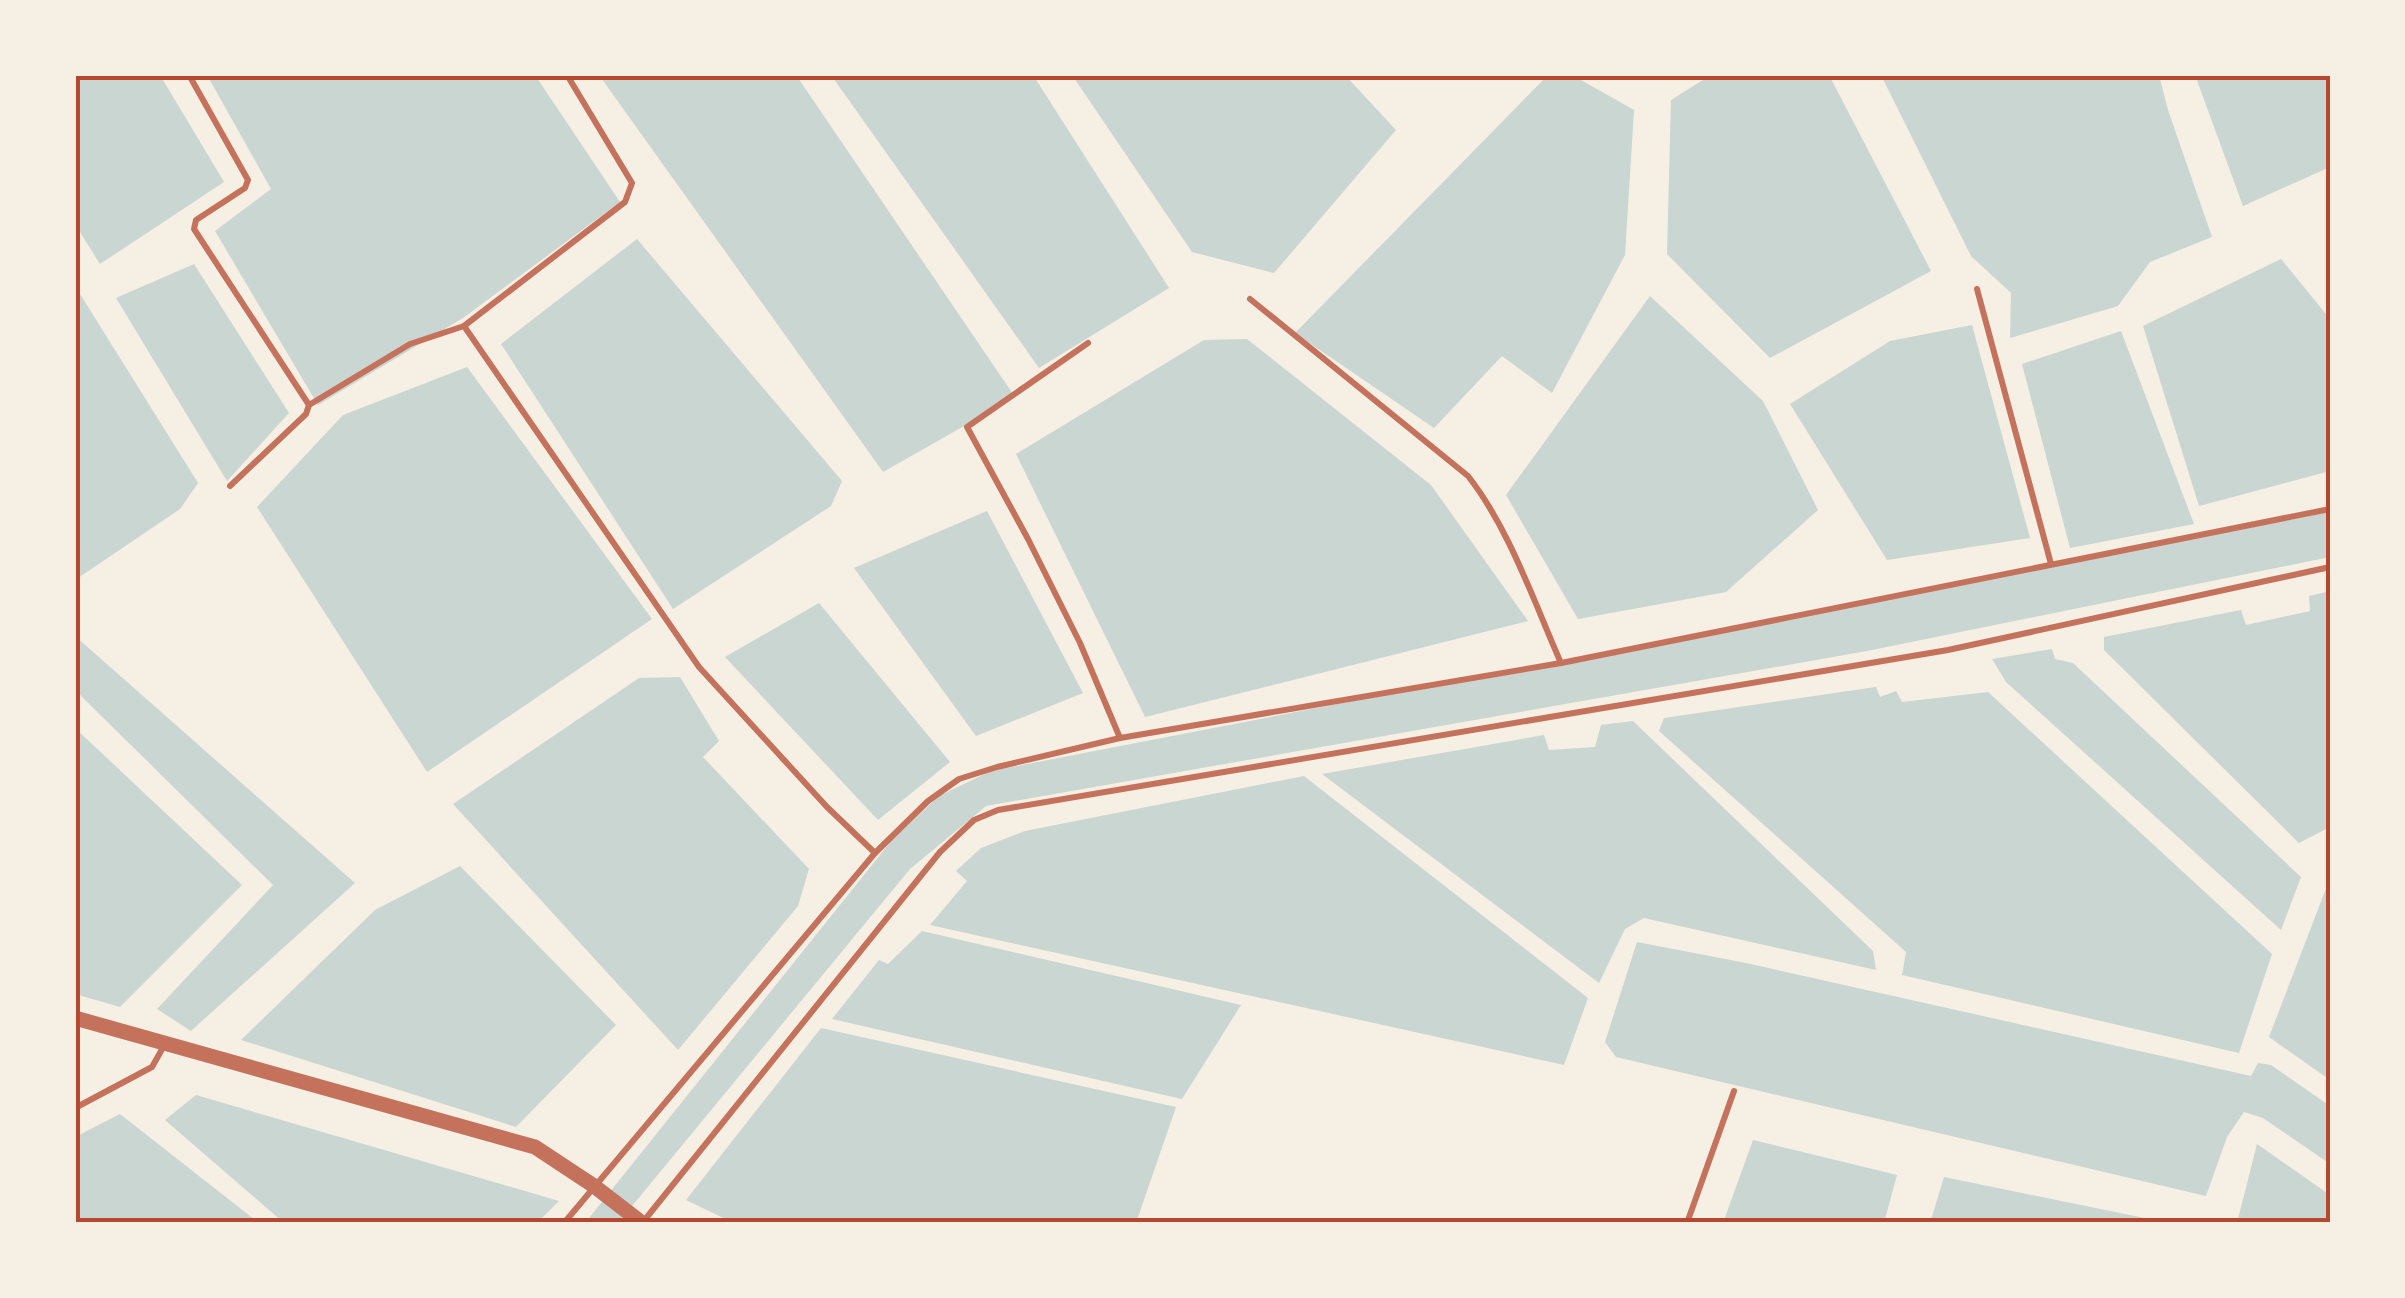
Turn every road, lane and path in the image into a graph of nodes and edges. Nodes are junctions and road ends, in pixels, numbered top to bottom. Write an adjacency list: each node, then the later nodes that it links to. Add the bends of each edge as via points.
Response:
1 (190, 75): 7 (lane, via 248,180 246,188 196,220 194,229)
2 (567, 75): 5 (lane, via 632,183 625,202)
3 (1976, 289): 10 (lane)
4 (1250, 299): 12 (lane, via 1468,476 1498,524)
5 (464, 326): 7 (lane, via 410,344); 14 (lane, via 699,667)
6 (1088, 344): 13 (lane, via 966,427 1046,574)
7 (309, 406): 8 (lane)
8 (230, 486)
9 (2330, 509): 10 (lane)
10 (2051, 564): 12 (lane)
11 (2330, 567): 21 (lane, via 1948,650 998,810 974,820 940,852)
12 (1561, 663): 13 (lane)
13 (1120, 738): 14 (lane, via 960,779)
14 (875, 853): 19 (lane)
15 (75, 1018): 16 (street)
16 (166, 1043): 18 (lane, via 152,1067); 19 (street, via 535,1147)
17 (1734, 1092): 22 (lane)
18 (75, 1108)
19 (594, 1186): 20 (lane); 21 (street)
20 (564, 1223)
21 (642, 1223)
22 (1687, 1223)

